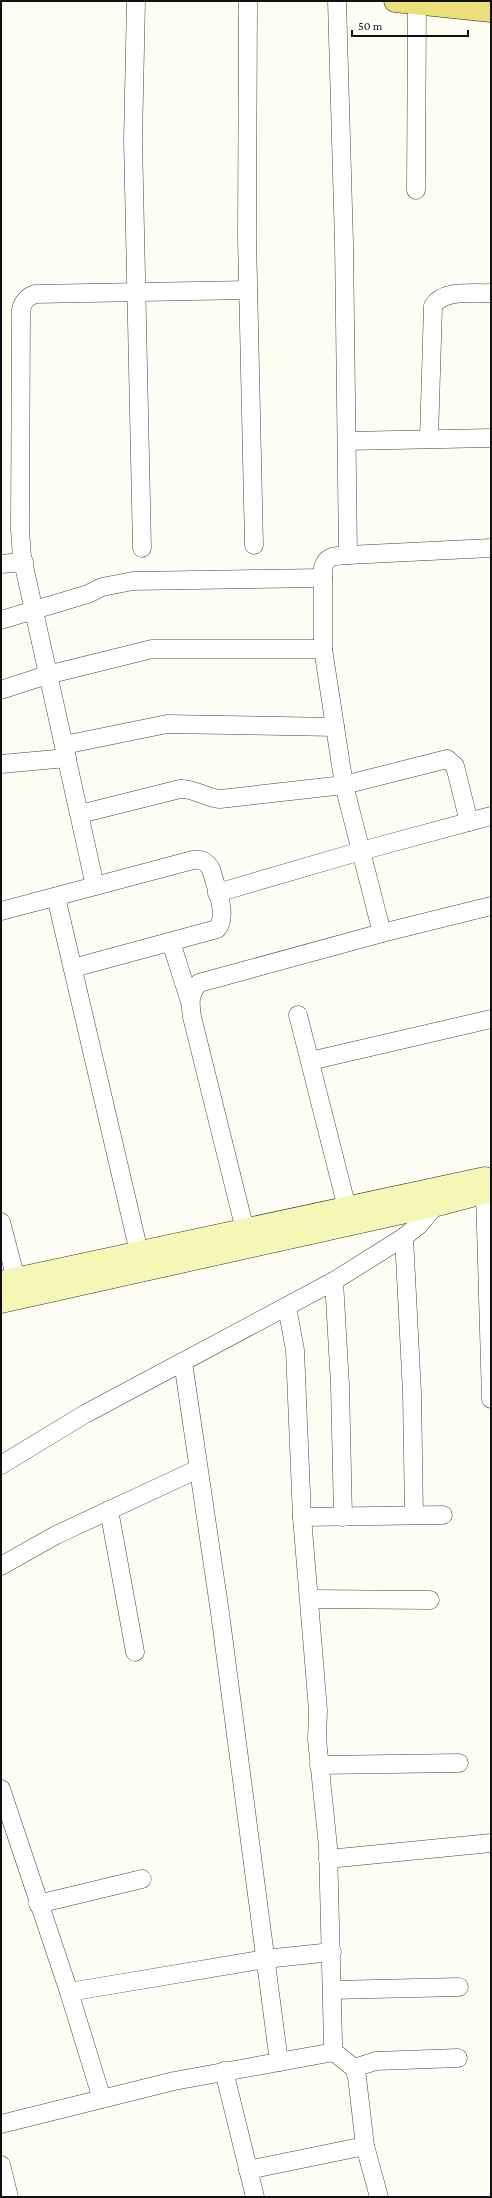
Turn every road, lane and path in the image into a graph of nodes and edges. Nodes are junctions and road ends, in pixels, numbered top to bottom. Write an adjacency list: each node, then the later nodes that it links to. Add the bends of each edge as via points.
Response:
1 (136, 1): 9 (street, via 133,140)
2 (248, 1): 8 (street)
3 (337, 1): 13 (street)
4 (395, 1): 5 (main road)
5 (416, 3): 6 (main road); 7 (street)
6 (491, 11)
7 (416, 190)
8 (248, 290): 9 (street); 14 (street)
9 (137, 291): 15 (street); 18 (street, via 35,294 22,303 20,530)
10 (491, 293): 12 (street, via 445,295 437,299 433,306)
11 (491, 438): 12 (street)
12 (429, 439): 13 (street)
13 (347, 441): 17 (street)
14 (254, 545)
15 (142, 548)
16 (491, 548): 17 (street)
17 (348, 555): 20 (street, via 331,557 325,562)
18 (24, 562): 19 (street); 21 (street)
19 (1, 564)
20 (323, 578): 21 (street, via 133,581 102,587); 23 (street)
21 (34, 611): 22 (street); 24 (street)
22 (1, 620)
23 (323, 650): 24 (street, via 152,649); 26 (street)
24 (47, 675): 25 (street); 27 (street)
25 (1, 690)
26 (335, 727): 27 (street, via 167,724); 29 (street)
27 (66, 752): 28 (street); 30 (street)
28 (1, 764)
29 (344, 785): 30 (street, via 220,799 207,797 187,788); 32 (street, via 447,759 456,766); 33 (street)
30 (80, 814): 34 (street)
31 (491, 816): 32 (street)
32 (468, 822): 33 (street)
33 (361, 851): 35 (street); 39 (street)
34 (95, 886): 35 (street, via 200,860 207,863 211,869); 36 (street)
35 (217, 893): 40 (street, via 222,916 217,929)
36 (56, 897): 38 (street); 41 (street)
37 (491, 906): 39 (street)
38 (1, 911)
39 (382, 933): 42 (street, via 199,983 192,991)
40 (171, 942): 41 (street); 42 (street)
41 (73, 968): 53 (street)
42 (190, 1002): 52 (street)
43 (298, 1015): 45 (street)
44 (491, 1019): 45 (street)
45 (310, 1061): 49 (street)
46 (448, 1186): 47 (main road); 48 (street); 49 (main road)
47 (489, 1187): 48 (main road); 57 (street)
48 (438, 1205): 51 (street); 52 (main road)
49 (347, 1208): 52 (main road)
50 (1, 1222): 54 (street)
51 (404, 1237): 55 (street); 64 (street, via 412,1393)
52 (247, 1238): 53 (main road)
53 (140, 1261): 54 (main road); 56 (main road)
54 (8, 1280)
55 (334, 1281): 58 (street); 66 (street, via 340,1384)
56 (1, 1302)
57 (490, 1304): 60 (street)
58 (287, 1307): 59 (street); 67 (street, via 295,1350)
59 (184, 1362): 61 (street, via 85,1414); 62 (street)
60 (491, 1399)
61 (1, 1466)
62 (198, 1469): 63 (street); 80 (street, via 220,1613)
63 (109, 1510): 68 (street, via 56,1535); 71 (street)
64 (414, 1515): 65 (street); 66 (street)
65 (443, 1515)
66 (343, 1516): 67 (street)
67 (302, 1517): 69 (street)
68 (1, 1566)
69 (310, 1599): 70 (street); 73 (street)
70 (430, 1600)
71 (135, 1652)
72 (459, 1763): 73 (street)
73 (320, 1765): 76 (street)
74 (1, 1789): 78 (street)
75 (491, 1843): 76 (street)
76 (328, 1859): 79 (street)
77 (142, 1879): 78 (street)
78 (38, 1904): 83 (street)
79 (332, 1952): 80 (street); 82 (street)
80 (264, 1959): 83 (street); 86 (street)
81 (459, 1987): 82 (street)
82 (332, 1990): 84 (street)
83 (69, 1992): 89 (street)
84 (334, 2052): 86 (street); 87 (street)
85 (458, 2058): 87 (street, via 376,2061)
86 (279, 2062): 88 (street)
87 (354, 2068): 91 (street)
88 (224, 2071): 89 (street); 93 (street)
89 (102, 2099): 90 (street)
90 (1, 2124)
91 (365, 2146): 93 (street); 96 (street)
92 (1, 2165): 94 (street)
93 (248, 2170): 95 (street)
94 (9, 2197)
95 (255, 2197)
96 (379, 2197)

